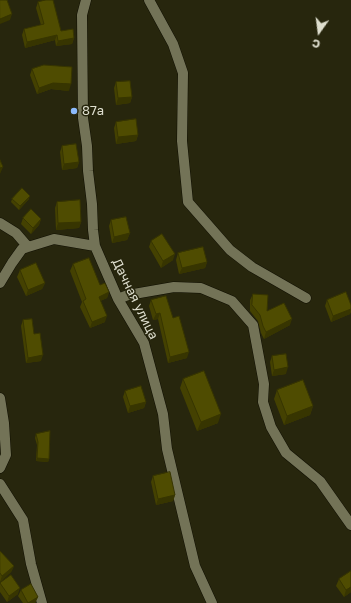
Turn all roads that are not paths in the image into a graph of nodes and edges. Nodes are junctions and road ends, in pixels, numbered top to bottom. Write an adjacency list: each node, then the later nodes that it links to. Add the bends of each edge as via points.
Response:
1 (86, 0): 5 (street, Дачная улица, via 82,15 83,118)
2 (149, 0): 7 (street, via 173,44 183,73 182,141 188,202 230,250 252,267)
3 (0, 223): 4 (street, via 16,233)
4 (28, 246): 5 (street, via 54,239); 6 (street, via 15,259)
5 (95, 246): 8 (street, Дачная улица)
6 (0, 283)
7 (306, 298)
8 (118, 299): 12 (street, via 174,287 201,288 232,301 252,325 264,384 263,402 271,427 286,453 320,481); 14 (street, Дачная улица, via 144,343 163,414 167,449 195,566)
9 (0, 398): 10 (street, via 6,455)
10 (0, 468)
11 (0, 484): 13 (street, via 23,520 31,564)
12 (351, 525)
13 (42, 603)
14 (212, 603)

